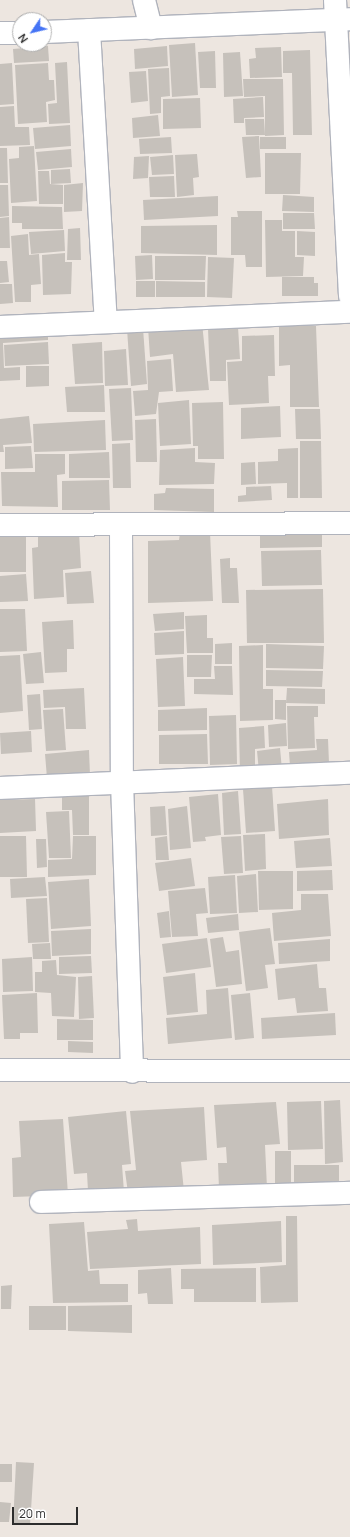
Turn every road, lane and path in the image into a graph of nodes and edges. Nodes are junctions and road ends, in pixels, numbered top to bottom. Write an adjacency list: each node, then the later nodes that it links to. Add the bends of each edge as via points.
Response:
1 (144, 0): 3 (street)
2 (340, 13): 3 (street); 8 (street)
3 (151, 28): 4 (street)
4 (89, 30): 6 (street); 11 (street)
5 (12, 32): 7 (street)
6 (52, 32)
7 (0, 33)
8 (348, 250): 9 (street)
9 (350, 296)
10 (350, 312): 11 (street)
11 (106, 322): 12 (street)
12 (0, 327)
13 (350, 523): 15 (street)
14 (0, 525): 15 (street)
15 (121, 526): 17 (street)
16 (350, 773): 17 (street)
17 (122, 782): 18 (street); 21 (street)
18 (0, 788)
19 (0, 1070): 21 (street)
20 (350, 1071): 21 (street)
21 (132, 1072)
22 (350, 1193): 23 (street)
23 (41, 1202)

